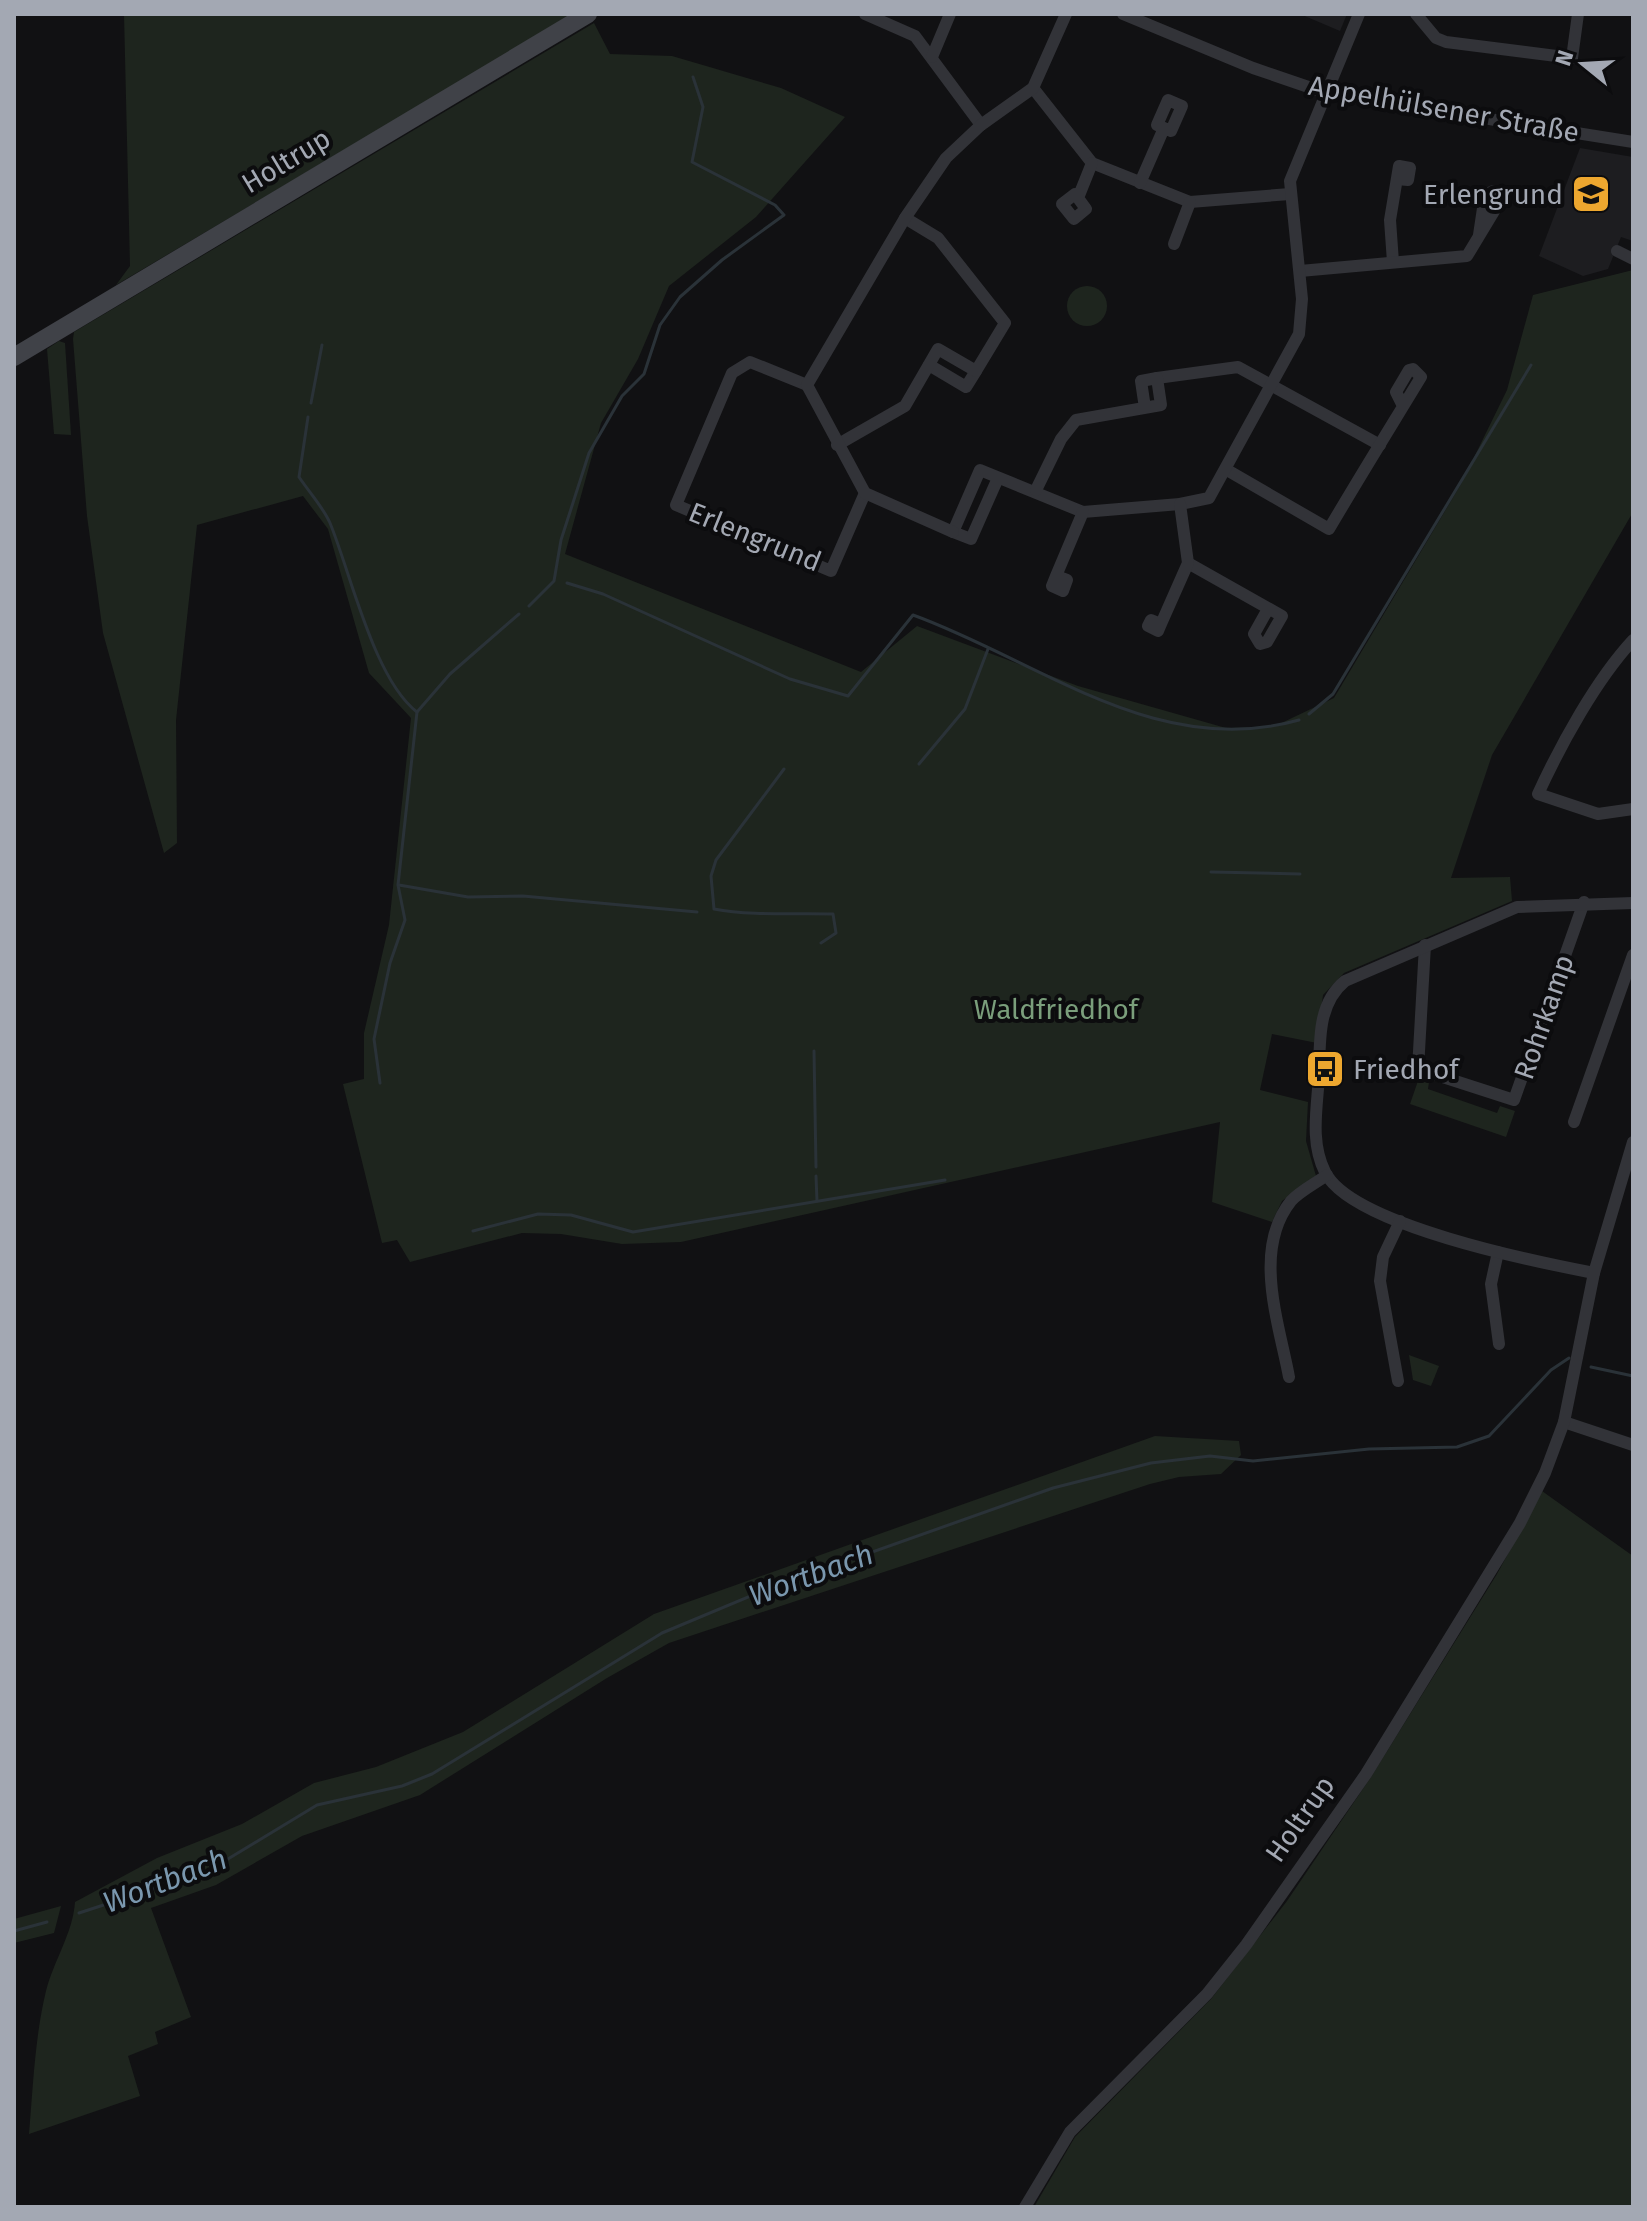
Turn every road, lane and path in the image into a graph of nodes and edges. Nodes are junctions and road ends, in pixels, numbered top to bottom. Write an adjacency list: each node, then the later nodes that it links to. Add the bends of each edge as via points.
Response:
1 (588, 14): 28 (main road, Holtrup)
2 (865, 14): 9 (street, via 915,36)
3 (950, 14): 9 (street)
4 (1066, 14): 10 (street)
5 (1123, 14): 11 (street, Appelhülsener Straße)
6 (1359, 14): 11 (street)
7 (1416, 14): 8 (street, via 1446,42 1572,58)
8 (1578, 14)
9 (932, 57): 12 (street)
10 (1033, 88): 12 (street); 15 (street)
11 (1326, 93): 14 (street, Appelhülsener Straße); 18 (street, via 1295,165)
12 (981, 125): 21 (street, via 946,158)
13 (1164, 128): 17 (street)
14 (1633, 142)
15 (1092, 163): 17 (street); 19 (street)
16 (1397, 179): 26 (street, via 1390,220)
17 (1140, 183): 20 (street)
18 (1290, 194): 20 (street); 27 (street)
19 (1078, 198)
20 (1190, 202): 23 (street)
21 (905, 218): 30 (street, via 938,238 1005,323); 31 (street)
22 (1479, 235): 26 (street, via 1467,256)
23 (1174, 244)
24 (1617, 251): 25 (street)
25 (1633, 259)
26 (1393, 262): 27 (street)
27 (1300, 271): 32 (street, via 1301,328)
28 (14, 357)
29 (929, 365): 30 (street, via 966,387); 30 (street, via 938,349); 34 (street, via 905,406)
30 (976, 371)
31 (807, 385): 34 (street); 39 (street, Erlengrund, via 750,362 732,373 676,505 831,571)
32 (1273, 387): 35 (street); 36 (street); 38 (street, via 1238,367 1157,378 1161,405 1076,420)
33 (1403, 406): 35 (street)
34 (837, 445): 39 (street)
35 (1380, 445): 36 (street, via 1329,529)
36 (1227, 470): 40 (street, via 1209,498)
37 (998, 478): 38 (street); 42 (street, via 971,539); 42 (street, via 980,470)
38 (1036, 490): 41 (street)
39 (865, 493): 42 (street)
40 (1180, 504): 41 (street); 43 (street)
41 (1083, 512): 44 (street)
42 (953, 532)
43 (1188, 563): 45 (street); 46 (street)
44 (1056, 576)
45 (1268, 609)
46 (1161, 624)
47 (1633, 640): 48 (street, via 1618,656 1538,794 1598,814)
48 (1633, 809)
49 (1584, 902): 50 (street); 51 (street, via 1517,907); 51 (street, Rohrkamp, via 1514,1100 1418,1069)
50 (1633, 903)
51 (1425, 945): 55 (street, via 1345,981 1329,998 1315,1148)
52 (1633, 955): 53 (street)
53 (1574, 1122)
54 (1633, 1142): 58 (street, Holtrup)
55 (1327, 1175): 56 (street, via 1345,1194); 60 (street, via 1292,1200 1277,1227 1269,1265)
56 (1400, 1221): 57 (street); 61 (street, via 1383,1257 1380,1281)
57 (1498, 1252): 58 (street); 59 (street, via 1491,1284)
58 (1594, 1273): 62 (street, Holtrup)
59 (1499, 1344)
60 (1289, 1377)
61 (1398, 1381)
62 (1564, 1422): 63 (street); 64 (street, Holtrup, via 1520,1523 1366,1774 1207,1994 1070,2132)
63 (1633, 1445)
64 (1025, 2207)

